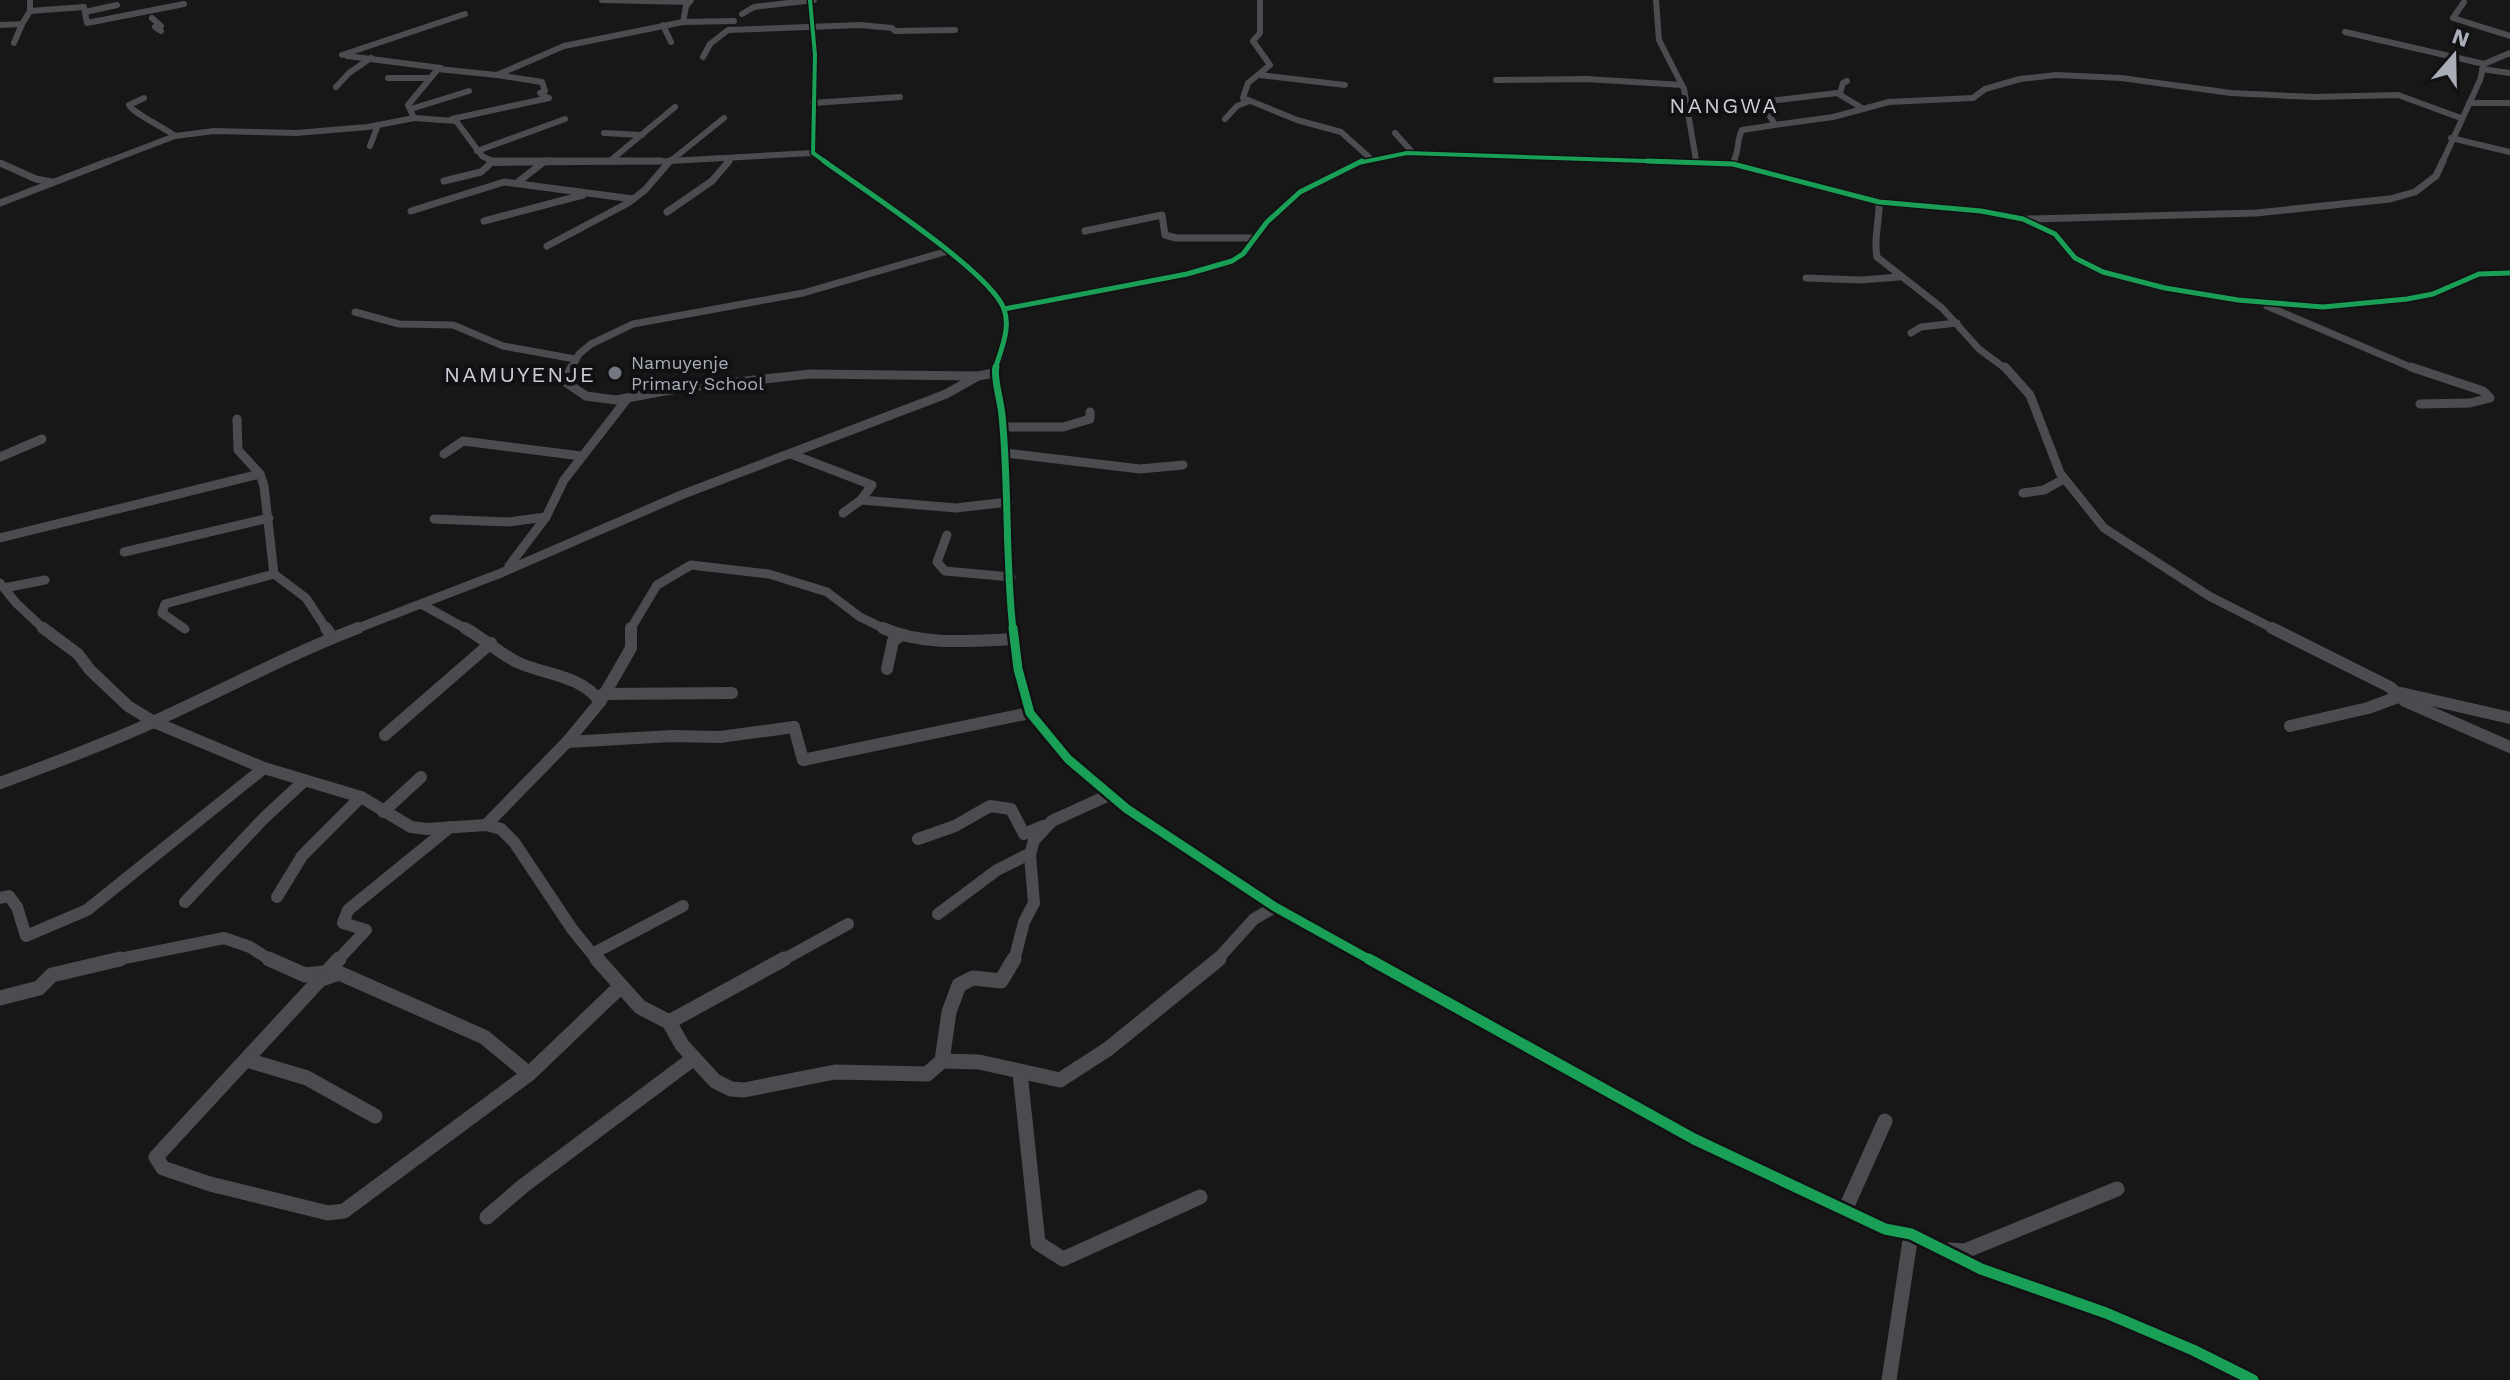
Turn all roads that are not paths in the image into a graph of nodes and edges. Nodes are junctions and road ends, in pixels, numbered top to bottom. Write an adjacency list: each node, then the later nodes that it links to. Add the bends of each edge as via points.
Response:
1 (30, 0): 10 (street)
2 (602, 0): 6 (street)
3 (812, 0): 15 (street, via 754,7); 20 (street)
4 (1260, 0): 35 (street, via 1260,33 1253,41 1270,65)
5 (1656, 0): 41 (street, via 1659,40)
6 (690, 1): 16 (street)
7 (2464, 2): 25 (street, via 2453,18)
8 (184, 4): 13 (street)
9 (117, 5): 11 (street)
10 (30, 11): 11 (street, via 83,7); 17 (street)
11 (85, 12): 14 (street, via 86,23)
12 (465, 14): 30 (street, via 340,54)
13 (151, 15): 14 (street); 14 (street); 23 (street)
14 (138, 18)
15 (734, 21): 16 (street); 21 (street)
16 (683, 22): 19 (street)
17 (22, 24): 18 (street); 27 (street)
18 (0, 25)
19 (663, 25): 26 (street); 34 (street, via 564,46)
20 (812, 26): 21 (street); 22 (street); 48 (street)
21 (728, 30): 29 (street)
22 (955, 30)
23 (161, 31)
24 (2345, 32): 31 (street)
25 (2510, 36)
26 (671, 42)
27 (14, 43)
28 (2510, 53): 31 (street)
29 (703, 57)
30 (371, 58): 32 (street); 42 (street)
31 (2483, 66): 33 (street); 49 (street)
32 (441, 68): 34 (street); 37 (street)
33 (2510, 73)
34 (497, 75): 57 (street, via 542,82 545,91 540,93 549,98)
35 (1259, 75): 40 (street); 47 (street, via 1247,84)
36 (388, 78): 37 (street)
37 (429, 78): 53 (street, via 408,105)
38 (1496, 80): 41 (street)
39 (1847, 81): 44 (street)
40 (1345, 85)
41 (1682, 85): 75 (street)
42 (336, 87)
43 (469, 91): 53 (street)
44 (1840, 93): 52 (street); 61 (street, via 1762,102)
45 (900, 97): 48 (street)
46 (144, 98): 65 (street, via 129,105 133,112)
47 (1247, 102): 59 (street); 73 (street, via 1341,132)
48 (813, 103): 70 (street)
49 (2469, 103): 50 (street); 56 (street)
50 (2510, 103)
51 (675, 107): 64 (street)
52 (1862, 108): 56 (street, via 1973,98 2020,79 2064,75 2231,93 2398,95); 61 (street)
53 (411, 109): 54 (street)
54 (414, 118): 57 (street); 60 (street)
55 (724, 118): 77 (street)
56 (2461, 118): 66 (street)
57 (452, 119): 68 (street)
58 (565, 119): 68 (street)
59 (1225, 119)
60 (378, 125): 65 (street); 67 (street)
61 (1775, 125): 80 (street, via 1742,130)
62 (604, 133): 64 (street)
63 (1395, 133): 71 (street)
64 (643, 135): 74 (street)
65 (175, 136): 83 (street)
66 (2451, 138): 69 (street); 90 (street, via 2432,182 2399,197 2256,213)
67 (370, 146)
68 (477, 151): 79 (street)
69 (2510, 152)
70 (813, 153): 72 (street); 95 (street)
71 (1413, 153): 73 (street); 75 (street)
72 (730, 158): 77 (street); 89 (street, via 706,184)
73 (1370, 158): 93 (street, via 1294,196)
74 (611, 160): 76 (street); 77 (street)
75 (1696, 160): 80 (street)
76 (545, 161): 79 (street); 82 (street)
77 (670, 161): 85 (street)
78 (0, 163): 83 (street)
79 (491, 163): 81 (street, via 481,172)
80 (1733, 164): 86 (street)
81 (444, 181)
82 (518, 182): 84 (street); 88 (street)
83 (53, 183): 87 (street)
84 (587, 192): 85 (street); 91 (street)
85 (633, 199): 94 (street)
86 (1879, 202): 90 (street); 97 (street, via 1875,252)
87 (0, 203)
88 (411, 211)
89 (667, 212)
90 (2023, 219): 99 (street, via 2055,234 2075,258 2103,272)
91 (484, 221)
92 (1085, 231): 93 (street, via 1162,215 1165,235 1176,238)
93 (1254, 238): 101 (street, via 1240,257 1221,265)
94 (547, 246)
95 (948, 251): 101 (street, via 982,277); 106 (street, via 803,293 633,324 591,344)
96 (2510, 273): 100 (street, via 2479,274 2407,299 2323,307)
97 (1899, 277): 98 (street); 104 (street)
98 (1806, 278)
99 (2257, 302): 100 (street); 103 (street)
100 (2277, 304): 103 (street)
101 (1004, 309): 107 (street, via 1006,335)
102 (355, 312): 106 (street, via 399,324 453,325 503,346)
103 (2287, 315): 110 (street, via 2490,398)
104 (1957, 323): 105 (street); 122 (street, via 2035,401)
105 (1911, 333)
106 (575, 359): 109 (street, via 564,381 576,391 594,398)
107 (994, 373): 108 (street); 113 (street)
108 (978, 376): 109 (street, via 810,374); 117 (street, via 946,394)
109 (627, 399): 118 (street)
110 (2420, 404)
111 (1090, 412): 113 (street, via 1090,419 1075,425)
112 (237, 419): 121 (street, via 238,450)
113 (1004, 427): 115 (street)
114 (42, 439): 119 (street)
115 (1006, 453): 120 (street, via 1140,469); 125 (street)
116 (444, 454): 118 (street, via 463,441)
117 (791, 454): 124 (street, via 872,485); 133 (street)
118 (581, 456): 127 (street)
119 (0, 457)
120 (1183, 465)
121 (260, 474): 128 (street); 131 (street)
122 (2064, 479): 123 (street); 146 (street, via 2119,541 2209,596)
123 (2023, 493)
124 (861, 500): 125 (street, via 974,508); 126 (street)
125 (1008, 502): 135 (street)
126 (843, 513)
127 (546, 517): 129 (street, via 508,522); 133 (street)
128 (269, 518): 132 (street); 134 (street)
129 (434, 519)
130 (947, 535): 135 (street, via 937,562 945,571)
131 (0, 538)
132 (124, 552)
133 (501, 573): 138 (street)
134 (274, 574): 139 (street, via 165,604 162,613); 141 (street, via 306,598)
135 (1011, 577): 142 (street)
136 (45, 580): 137 (street)
137 (2, 586): 150 (street, via 128,706)
138 (423, 605): 141 (street); 143 (street)
139 (185, 629)
140 (900, 636): 142 (street); 144 (street, via 893,641); 147 (street, via 860,617 827,592 769,574 691,565 657,585 634,619 631,648)
141 (332, 637): 150 (street)
142 (1015, 639): 148 (street)
143 (491, 643): 147 (street, via 517,662 552,672); 152 (street)
144 (887, 669)
145 (732, 693): 147 (street)
146 (2397, 694): 149 (street); 151 (street, via 2368,708); 154 (street)
147 (601, 698): 153 (street)
148 (1030, 713): 153 (street, via 803,760 794,727 720,737); 159 (street, via 1068,759)
149 (2510, 718)
150 (154, 722): 155 (street); 158 (street)
151 (2290, 726)
152 (385, 735)
153 (567, 742): 162 (street)
154 (2510, 747)
155 (264, 768): 157 (street); 168 (street, via 87,910 26,936 17,907 9,896)
156 (421, 777): 161 (street)
157 (303, 782): 160 (street); 169 (street)
158 (0, 783)
159 (1109, 795): 163 (street); 171 (street)
160 (361, 797): 161 (street); 167 (street, via 302,856)
161 (383, 812): 164 (street, via 411,827)
162 (486, 825): 164 (street); 174 (street, via 501,829 514,842)
163 (1044, 826): 165 (street, via 1024,834 1011,809 990,806); 166 (street)
164 (450, 827): 175 (street, via 348,910 343,923 366,930)
165 (918, 839)
166 (1029, 854): 172 (street, via 997,870); 181 (street, via 1034,903 1026,913 1014,963 1001,981 973,978 959,985 946,1021)
167 (277, 897)
168 (0, 898)
169 (185, 902)
170 (683, 906): 174 (street)
171 (1275, 907): 182 (street, via 1254,919 1222,956 1162,1007 1068,1077 1050,1080); 188 (street, via 1694,1139)
172 (938, 914)
173 (848, 924): 178 (street)
174 (594, 953): 176 (street)
175 (323, 976): 177 (street, via 284,968 224,938 89,965 52,975 39,988); 180 (street); 183 (street, via 339,973 484,1037)
176 (620, 987): 178 (street, via 640,1007); 183 (street)
177 (0, 998)
178 (669, 1022): 179 (street)
179 (694, 1058): 181 (street, via 715,1081 744,1090 835,1072 927,1074); 189 (street)
180 (247, 1060): 183 (street, via 156,1157 163,1168 210,1184 328,1213 344,1211); 184 (street, via 307,1078)
181 (942, 1061): 182 (street, via 979,1062)
182 (1020, 1073): 187 (street, via 1038,1243 1063,1259)
183 (529, 1074)
184 (375, 1116)
185 (1885, 1121): 188 (street)
186 (2117, 1189): 191 (street, via 1965,1251)
187 (1200, 1197)
188 (1845, 1210): 190 (street, via 1885,1229)
189 (487, 1217)
190 (1911, 1234): 191 (street); 192 (street)
191 (1944, 1250): 193 (street, via 1981,1269 2120,1319)
192 (1889, 1380)
193 (2253, 1380)

